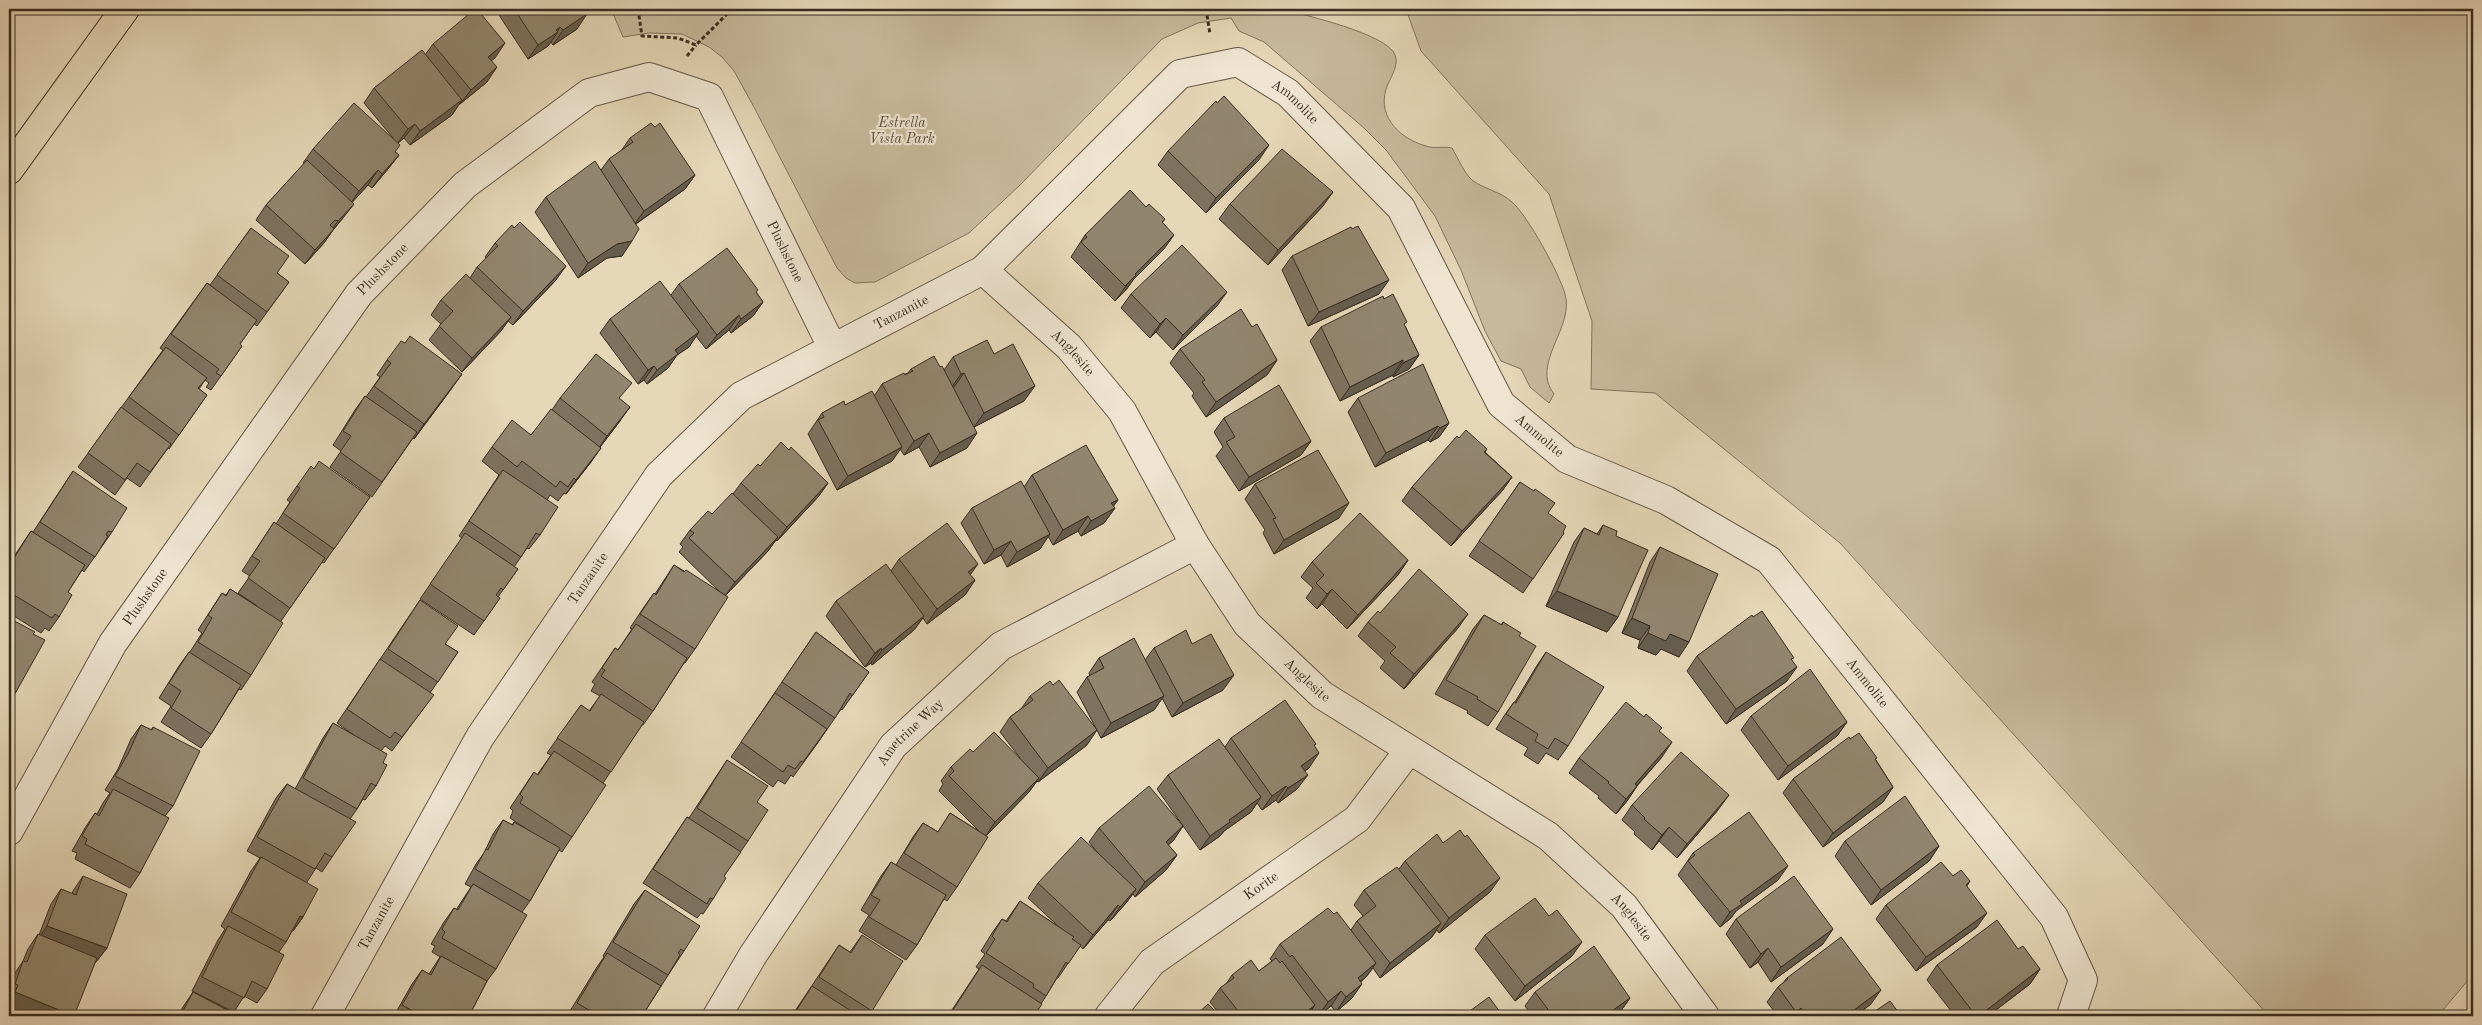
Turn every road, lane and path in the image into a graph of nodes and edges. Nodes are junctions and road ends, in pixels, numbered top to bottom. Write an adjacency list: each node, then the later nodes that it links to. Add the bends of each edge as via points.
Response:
1 (125, 9): 4 (highway)
2 (638, 9): 3 (path, via 642,36 678,38 696,45)
3 (732, 9)
4 (9, 170)
5 (983, 270): 6 (street, Tanzanite); 7 (street, Anglesite, via 1069,348 1122,411); 14 (street, Ammolite, via 1180,74 1238,62 1288,93 1401,208 1501,404 1567,459 1666,500 1769,560 2054,917 2084,980)
6 (832, 347): 9 (street, Plushstone, via 709,96 649,77 589,93 465,185 359,294 113,643); 11 (street, Tanzanite, via 741,396 660,475 480,737)
7 (1195, 544): 8 (street, Anglesite, via 1247,624 1322,695); 12 (street, Ametrine Way, via 1001,646 893,746 753,955)
8 (1409, 750): 10 (street, Anglesite, via 1548,836 1624,906); 13 (street, Korite, via 1357,819 1152,962)
9 (9, 831)
10 (1703, 1015)
11 (324, 1016)
12 (717, 1016)
13 (1109, 1016)
14 (2071, 1016)

